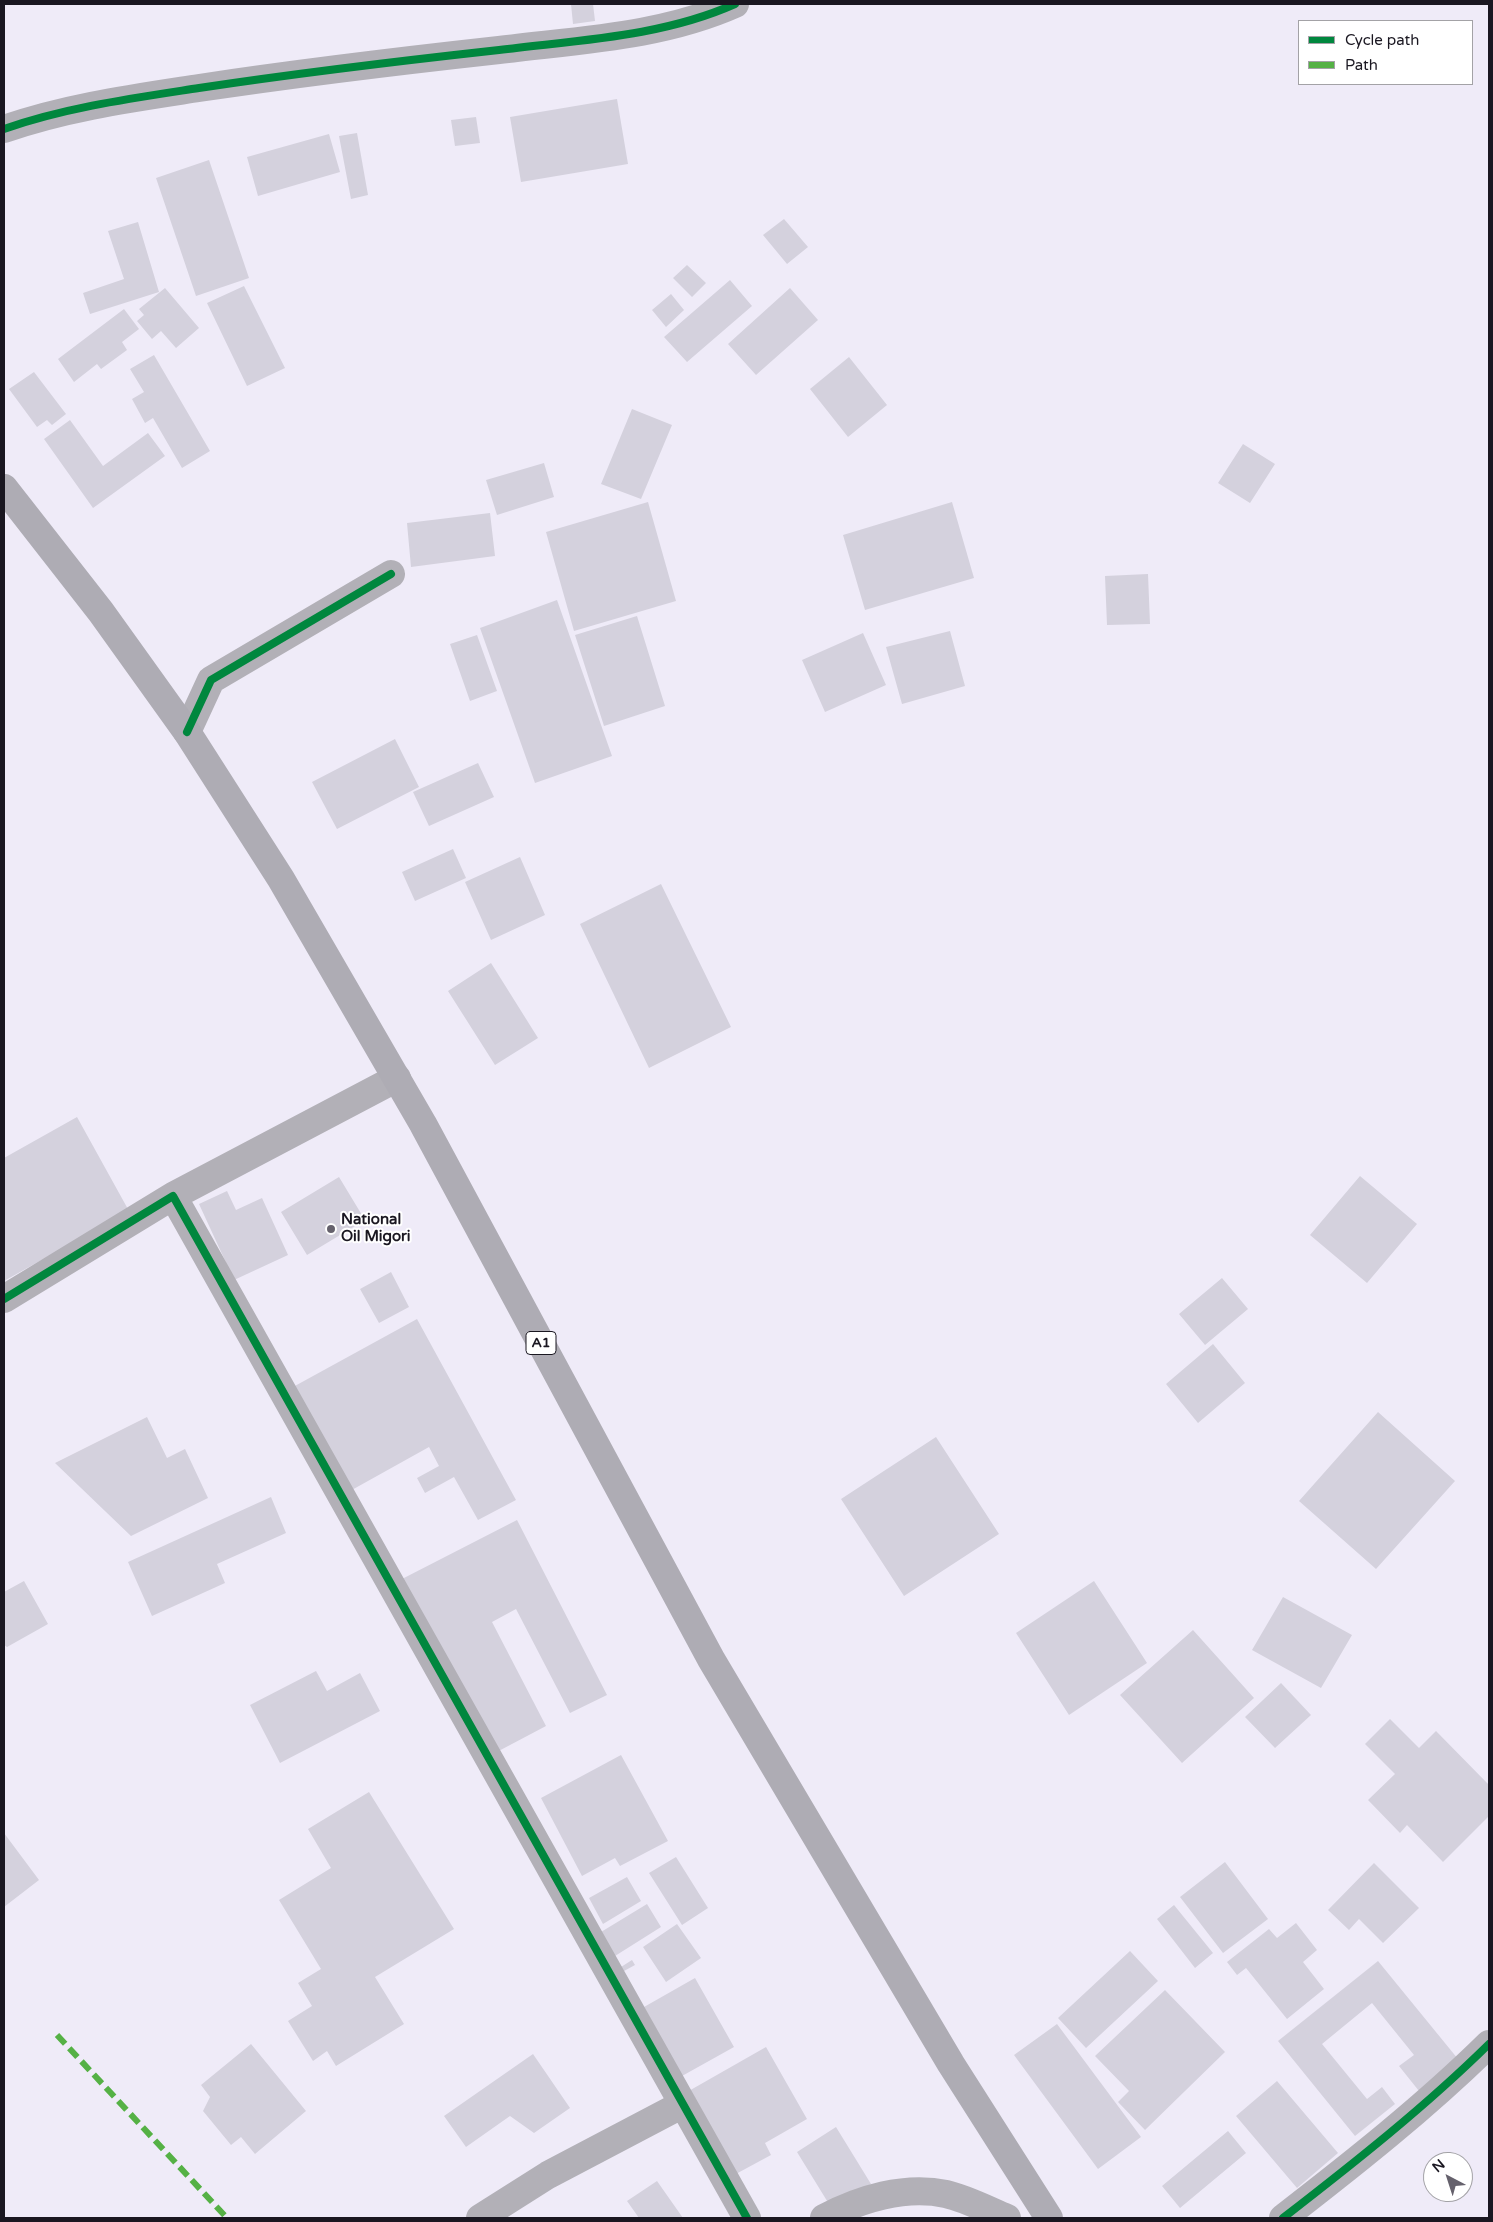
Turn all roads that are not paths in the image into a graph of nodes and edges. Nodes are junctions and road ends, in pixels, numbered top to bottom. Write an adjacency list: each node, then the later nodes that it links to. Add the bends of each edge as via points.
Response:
1 (735, 4): 2 (street, via 705,17 638,33 252,80 126,99 29,120)
2 (4, 129)
3 (4, 488): 5 (highway, A1, via 101,612)
4 (391, 574): 5 (street, via 211,680)
5 (187, 732): 6 (highway, A1, via 281,879)
6 (397, 1078): 7 (street); 15 (highway, A1, via 711,1659 951,2064)
7 (173, 1196): 8 (street); 10 (street)
8 (4, 1299)
9 (1489, 2044): 16 (street, via 1373,2148)
10 (683, 2104): 11 (street, via 548,2175); 12 (street)
11 (480, 2218)
12 (747, 2218)
13 (824, 2218): 14 (street, via 871,2198 910,2193 945,2194)
14 (1007, 2218)
15 (1049, 2218)
16 (1283, 2218)

